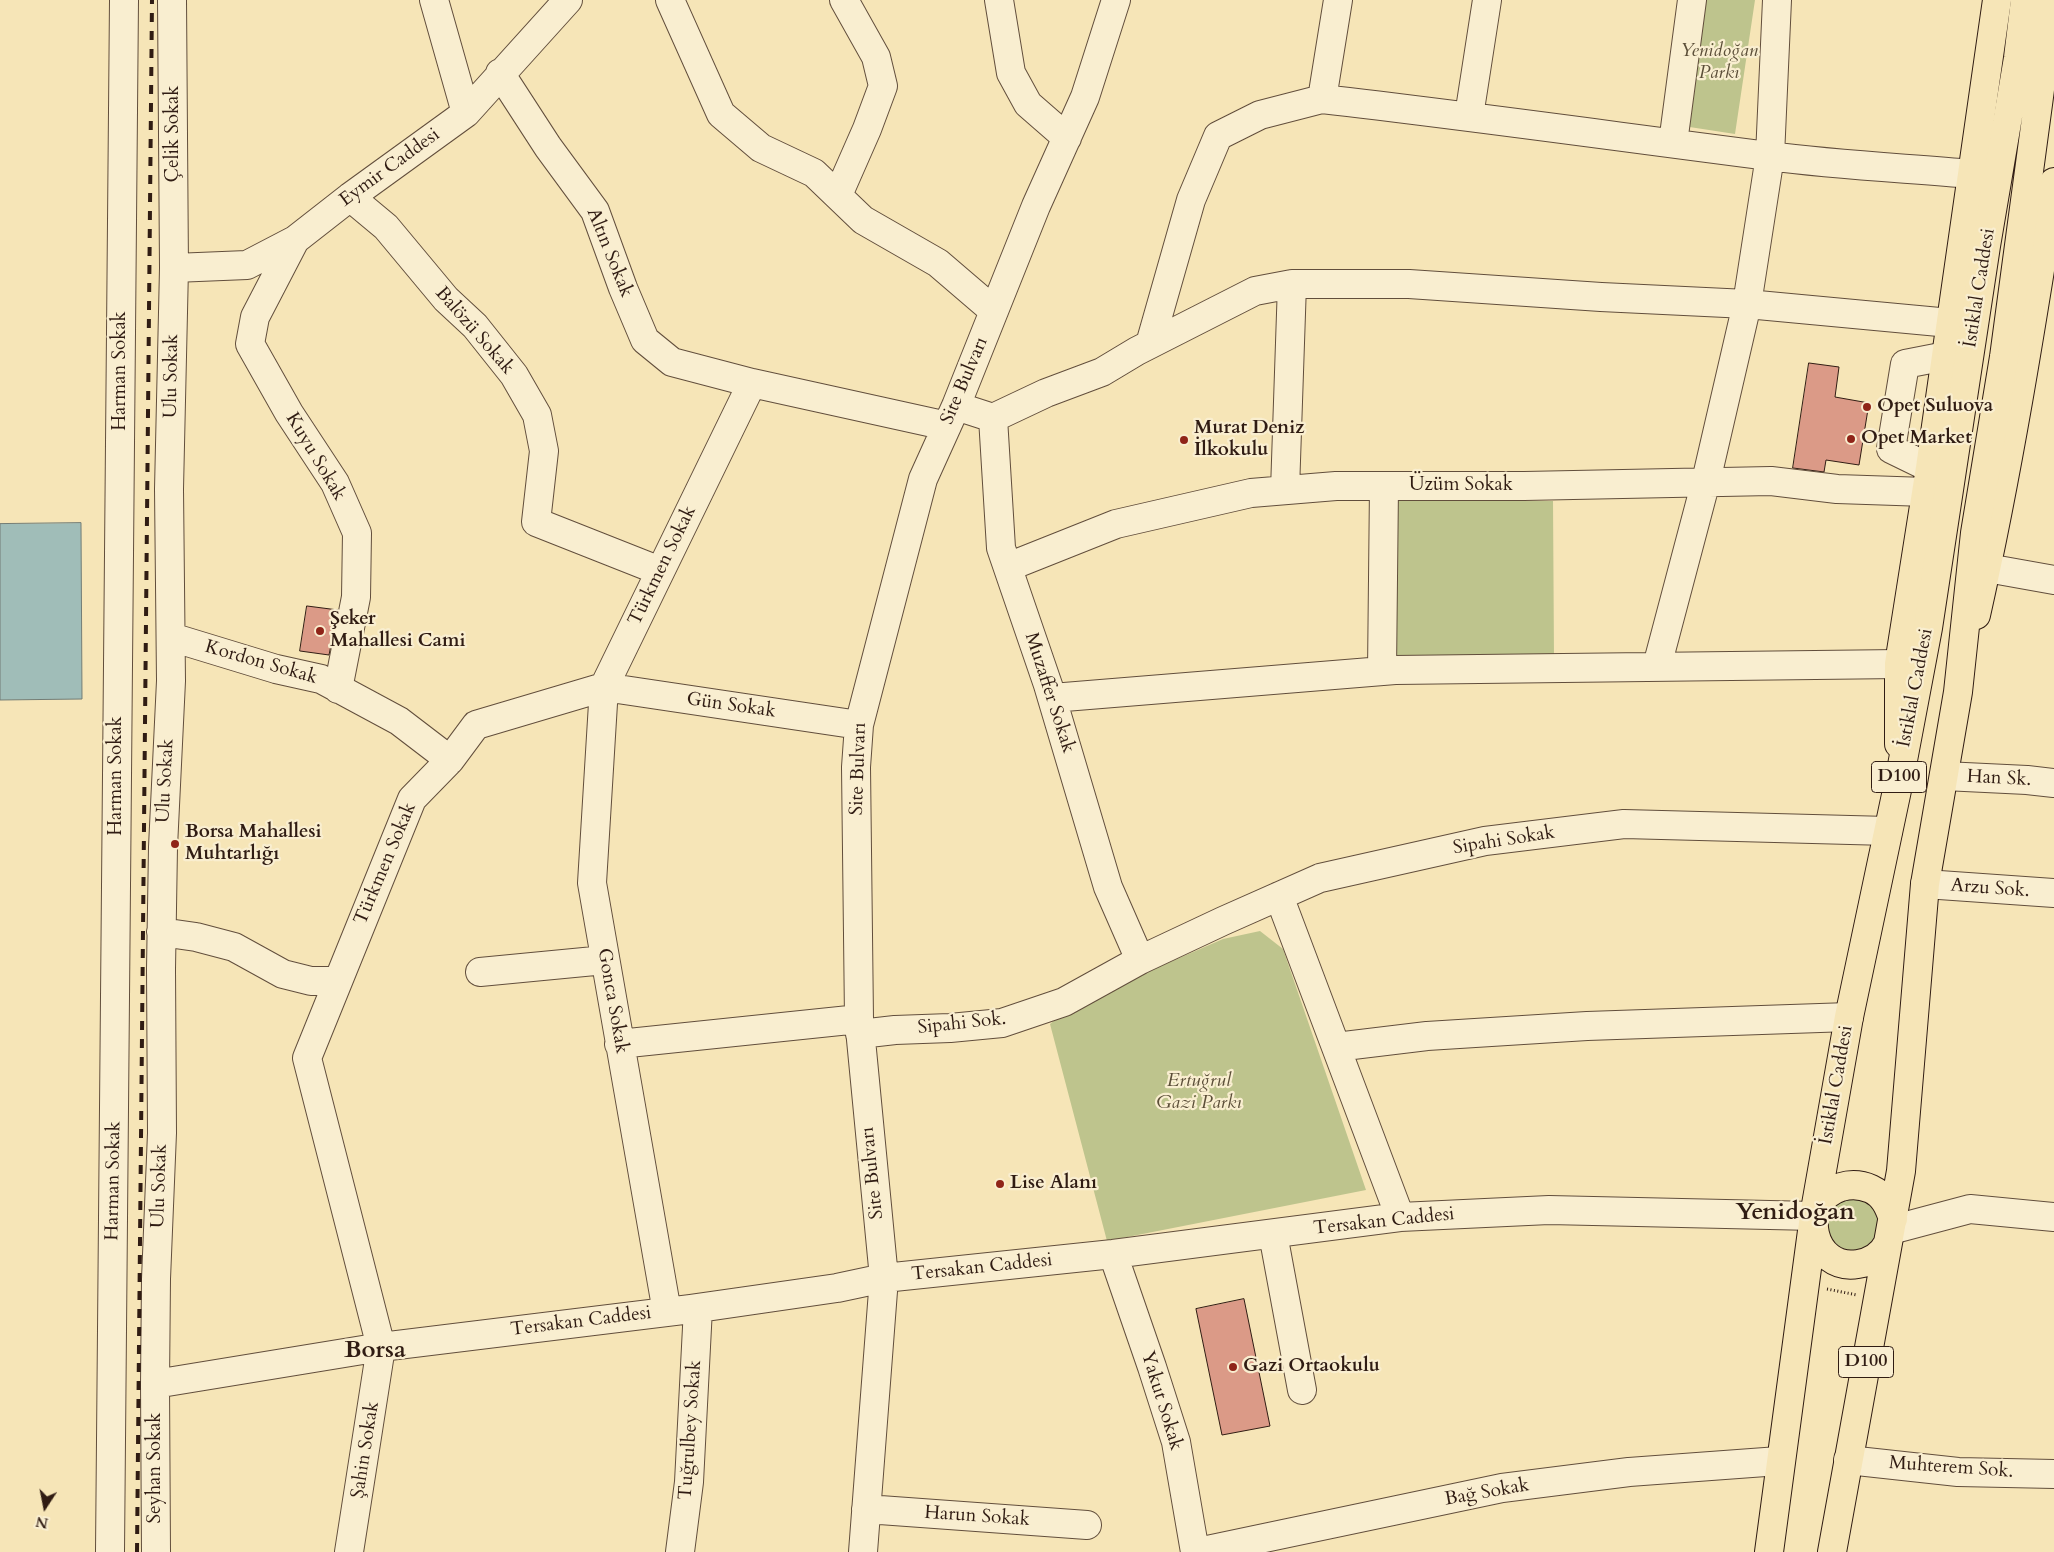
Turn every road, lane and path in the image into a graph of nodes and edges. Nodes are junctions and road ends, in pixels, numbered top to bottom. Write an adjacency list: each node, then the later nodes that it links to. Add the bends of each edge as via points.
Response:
1 (124, 0): 91 (street, Harman Sokak)
2 (172, 0): 28 (street, Çelik Sokak)
3 (434, 0): 18 (street)
4 (568, 0): 16 (street, Eymir Caddesi)
5 (670, 0): 25 (street, via 721,114 761,148 814,173)
6 (844, 0): 25 (street, via 876,57 883,86)
7 (998, 0): 20 (street, via 1012,73 1028,104)
8 (1116, 0): 20 (street, Site Bulvarı, via 1086,97)
9 (1338, 0): 17 (street)
10 (1487, 0): 19 (street)
11 (1692, 0): 21 (street)
12 (1777, 0): 22 (street)
13 (1997, 0): 23 (main road)
14 (2025, 0): 56 (main road, İstiklal Caddesi / D100, via 1928,628)
15 (2052, 0): 52 (main road, İstiklal Caddesi / D100, via 2004,357 1975,534)
16 (500, 73): 18 (street, Eymir Caddesi); 35 (street, Altın Sokak, via 595,211 645,340 672,362)
17 (1322, 99): 19 (street); 33 (street, via 1260,115 1218,136 1191,200)
18 (466, 113): 26 (street, Eymir Caddesi)
19 (1469, 116): 21 (street)
20 (1067, 138): 31 (street, Site Bulvarı)
21 (1673, 142): 22 (street)
22 (1770, 156): 23 (street); 30 (street)
23 (1973, 174): 32 (main road)
24 (2054, 182): 43 (main road, via 2024,375)
25 (838, 196): 31 (street, via 863,220 938,263)
26 (350, 197): 27 (street, Eymir Caddesi); 44 (street, Balözü Sokak, via 386,227 446,299 475,326 514,375 528,399 537,415 544,451 536,522)
27 (295, 240): 28 (street, Eymir Caddesi, via 247,265); 51 (street, Kuyu Sokak, via 255,317 250,344 289,413 335,482 357,533 356,597)
28 (174, 268): 46 (street, Ulu Sokak, via 169,489)
29 (1292, 284): 30 (street, via 1410,284); 33 (street, via 1255,291); 41 (street)
30 (1747, 304): 32 (street); 39 (street)
31 (994, 311): 36 (street, Site Bulvarı)
32 (1950, 323): 34 (main road)
33 (1150, 344): 37 (street, via 1102,372)
34 (1946, 356): 38 (main road); 38 (street, via 1905,364 1891,449)
35 (752, 383): 36 (street); 44 (street, Türkmen Sokak)
36 (951, 416): 37 (street); 54 (street, Site Bulvarı, via 923,479)
37 (993, 418): 42 (street, Muzaffer Sokak, via 1001,548)
38 (1928, 480): 39 (street, Üzüm Sokak, via 1837,489 1771,481); 47 (main road)
39 (1706, 481): 40 (street, Üzüm Sokak); 48 (street)
40 (1384, 486): 41 (street, Üzüm Sokak); 49 (street)
41 (1285, 490): 42 (street, Üzüm Sokak, via 1251,493 1116,524)
42 (1008, 567): 53 (street, Muzaffer Sokak)
43 (1987, 568): 45 (street); 52 (main road)
44 (660, 571): 50 (street, Türkmen Sokak)
45 (2054, 580)
46 (171, 637): 51 (street, Kordon Sokak, via 276,669 321,679); 63 (street, Ulu Sokak)
47 (1899, 664): 48 (street); 56 (main road)
48 (1657, 666): 49 (street)
49 (1382, 671): 53 (street)
50 (604, 687): 54 (street, Gün Sokak); 55 (street, Türkmen Sokak, via 476,725); 64 (street, Gonca Sokak, via 592,883)
51 (338, 689): 55 (street, Kordon Sokak, via 399,721)
52 (1958, 692): 57 (main road, İstiklal Caddesi / D100)
53 (1052, 698): 65 (street, Muzaffer Sokak, via 1108,887)
54 (858, 725): 69 (street, Site Bulvarı)
55 (450, 760): 67 (street, Türkmen Sokak, via 412,799)
56 (1900, 776): 59 (main road, İstiklal Caddesi / D100)
57 (1944, 776): 58 (street, Han Sk.); 60 (main road, İstiklal Caddesi / D100)
58 (2054, 783)
59 (1888, 831): 62 (street, Sipahi Sokak, via 1624,824 1486,841 1320,878); 68 (main road, İstiklal Caddesi / D100)
60 (1925, 884): 61 (street, Arzu Sok.); 75 (main road, İstiklal Caddesi / D100, via 1902,1171)
61 (2054, 893)
62 (1279, 896): 65 (street, Sipahi Sokak); 71 (street)
63 (161, 932): 67 (street, via 196,936 234,948 284,974 311,981); 84 (street, Ulu Sokak, via 162,1133)
64 (605, 960): 66 (street); 70 (street, Gonca Sokak)
65 (1140, 960): 69 (street, Sipahi Sok., via 1064,1002 1002,1023 895,1030)
66 (480, 972)
67 (338, 981): 83 (street, Türkmen Sokak, via 307,1058)
68 (1849, 1017): 71 (street, via 1587,1026 1427,1036); 72 (main road, İstiklal Caddesi / D100)
69 (859, 1026): 70 (street, Sipahi Sok.); 78 (street, Site Bulvarı)
70 (619, 1044): 82 (street, Gonca Sokak)
71 (1336, 1047): 73 (street)
72 (1814, 1216): 73 (street, Tersakan Caddesi, via 1549,1210); 75 (main road, via 1824,1197 1834,1189 1860,1185 1882,1197 1890,1208); 75 (main road, via 1814,1234 1819,1246 1840,1263 1866,1263 1878,1256); 79 (main road, İstiklal Caddesi / D100)
73 (1400, 1217): 76 (street, Tersakan Caddesi)
74 (2054, 1217): 75 (street, via 1970,1209)
75 (1891, 1231): 80 (main road, İstiklal Caddesi / D100)
76 (1273, 1234): 77 (street, Tersakan Caddesi); 85 (street)
77 (1113, 1254): 78 (street, Tersakan Caddesi); 96 (street, Yakut Sokak, via 1176,1442)
78 (884, 1278): 81 (street, Tersakan Caddesi); 89 (street, Site Bulvarı)
79 (1804, 1285): 80 (path); 87 (main road, İstiklal Caddesi / D100)
80 (1878, 1299): 86 (main road, İstiklal Caddesi / D100)
81 (698, 1308): 82 (street, Tersakan Caddesi); 94 (street, Tuğrulbey Sokak, via 689,1482)
82 (667, 1312): 83 (street, Tersakan Caddesi)
83 (381, 1347): 84 (street, Tersakan Caddesi); 93 (street, Şahin Sokak)
84 (155, 1384): 92 (street, Seyhan Sokak)
85 (1302, 1390)
86 (1848, 1460): 88 (street, Muhterem Sok., via 1958,1472); 98 (main road, İstiklal Caddesi / D100)
87 (1780, 1461): 96 (street, Bağ Sokak, via 1629,1472 1502,1488); 97 (main road, İstiklal Caddesi / D100)
88 (2054, 1474)
89 (866, 1509): 90 (street, Harun Sokak); 95 (street, Site Bulvarı)
90 (1087, 1525)
91 (110, 1552)
92 (156, 1552)
93 (349, 1552)
94 (680, 1552)
95 (863, 1552)
96 (1196, 1552)
97 (1768, 1552)
98 (1832, 1552)

